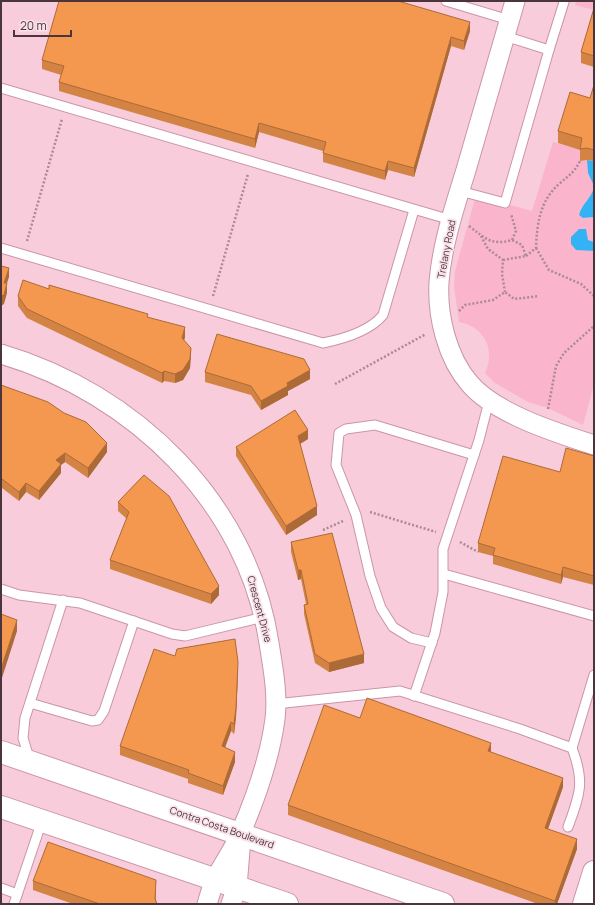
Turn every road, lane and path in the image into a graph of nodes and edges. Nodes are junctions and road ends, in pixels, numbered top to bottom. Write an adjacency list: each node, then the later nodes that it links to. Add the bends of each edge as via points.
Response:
1 (446, 1): 4 (lane)
2 (515, 1): 4 (street, Trelany Road)
3 (564, 2): 5 (lane)
4 (507, 28): 5 (lane); 10 (street, Trelany Road)
5 (549, 50): 11 (lane)
6 (1, 88): 7 (lane)
7 (65, 107): 9 (lane); 18 (path)
8 (580, 161): 17 (path, via 576,170 556,187 544,202 537,226)
9 (252, 162): 12 (lane); 23 (path)
10 (460, 191): 11 (lane); 13 (street, Trelany Road)
11 (505, 203): 15 (path, via 514,218 516,231)
12 (414, 210): 13 (lane); 23 (lane, via 383,315 378,321 345,338 323,343)
13 (451, 220): 14 (path, via 467,225); 26 (street, Trelany Road, via 439,282 445,335 454,360 470,384)
14 (481, 235): 15 (path, via 492,242); 20 (path, via 488,250)
15 (512, 240): 19 (path, via 522,245)
16 (1, 248): 18 (lane)
17 (536, 248): 19 (path); 22 (path, via 549,270 581,284)
18 (23, 255): 23 (lane)
19 (526, 256): 20 (path)
20 (503, 260): 21 (path)
21 (505, 292)
22 (594, 296)
23 (210, 310)
24 (594, 326): 27 (path, via 564,353 556,366)
25 (1, 354): 38 (street, Crescent Drive, via 62,378 98,397 136,423 174,456 206,493 231,531 252,574)
26 (489, 401): 27 (street, Trelany Road); 29 (lane)
27 (544, 427): 28 (street, Trelany Road)
28 (594, 445)
29 (474, 456): 30 (lane, via 375,425 339,432 336,465); 32 (lane)
30 (356, 515): 31 (path); 32 (path, via 367,511); 40 (lane, via 370,576 381,608 393,626 411,638)
31 (323, 530)
32 (448, 536): 33 (path); 34 (lane, via 444,549)
33 (478, 552)
34 (444, 574): 37 (lane); 40 (lane, via 443,592)
35 (1, 589): 36 (lane, via 19,595)
36 (63, 600): 39 (lane, via 80,603); 43 (lane)
37 (594, 616)
38 (264, 617): 39 (lane, via 185,636); 44 (street, Crescent Drive, via 275,677)
39 (134, 622): 43 (lane, via 104,712 98,720 92,721)
40 (432, 643): 42 (lane)
41 (594, 675): 45 (lane)
42 (414, 696): 44 (lane, via 400,692); 45 (lane, via 512,726)
43 (30, 703): 47 (lane, via 23,738)
44 (275, 704): 51 (street, Crescent Drive, via 275,718 267,756)
45 (572, 748): 50 (lane, via 580,768 580,793)
46 (1, 752): 47 (main road, Contra Costa Boulevard)
47 (30, 762): 51 (main road, Contra Costa Boulevard)
48 (1, 807): 49 (main road)
49 (42, 821): 53 (main road); 55 (lane)
50 (568, 827)
51 (241, 833): 53 (street, Crescent Drive); 56 (street); 60 (main road, Contra Costa Boulevard)
52 (594, 872): 61 (main road)
53 (215, 880): 56 (main road); 58 (street, Crescent Drive)
54 (1, 888): 55 (lane)
55 (17, 894): 57 (lane)
56 (234, 896): 59 (main road)
57 (14, 904)
58 (207, 904)
59 (287, 904)
60 (443, 904)
61 (584, 904)

